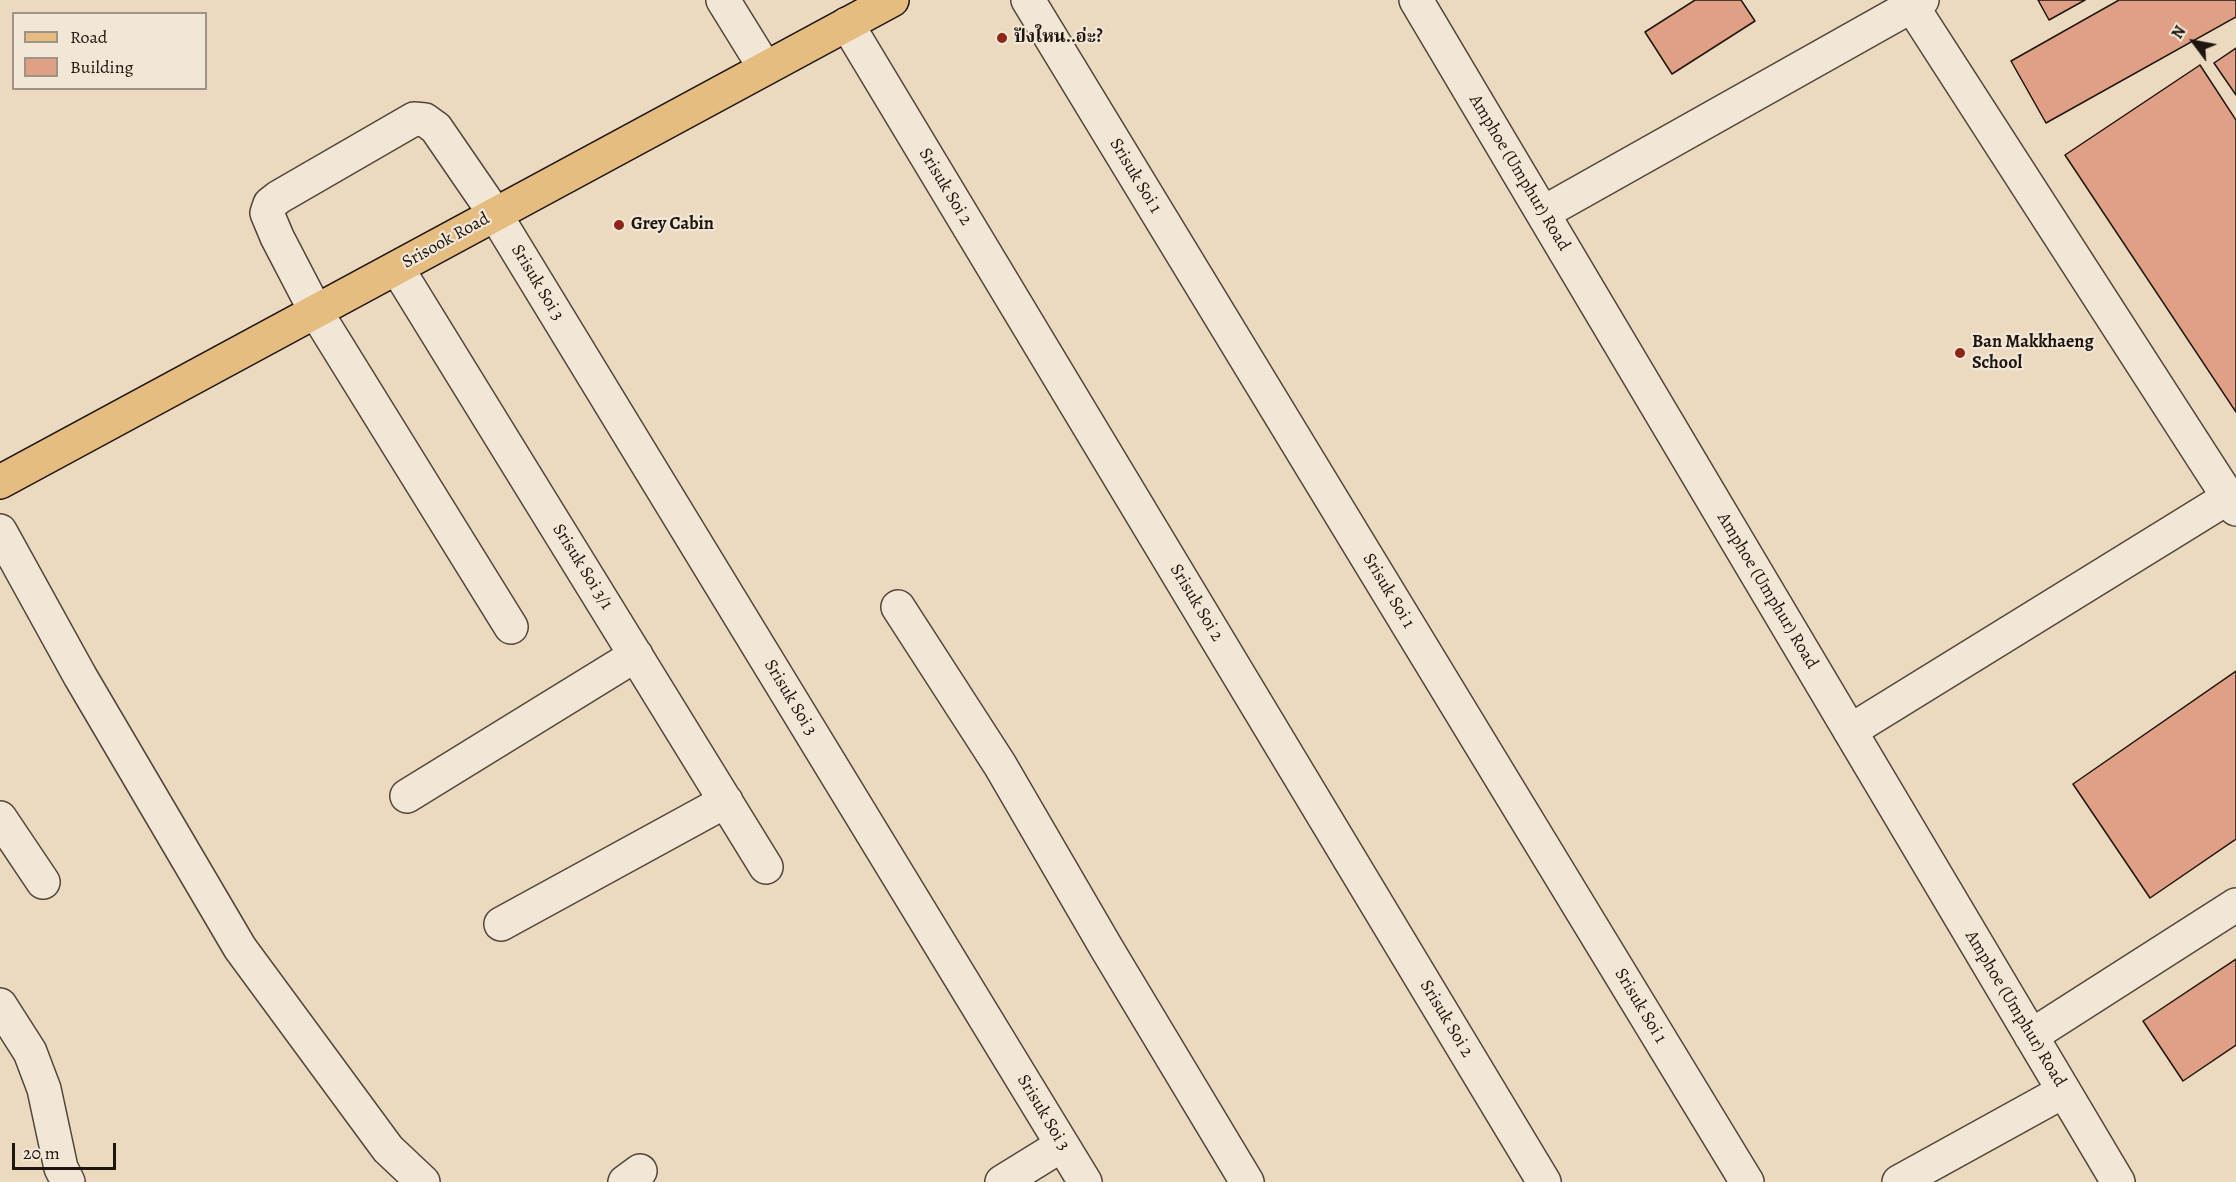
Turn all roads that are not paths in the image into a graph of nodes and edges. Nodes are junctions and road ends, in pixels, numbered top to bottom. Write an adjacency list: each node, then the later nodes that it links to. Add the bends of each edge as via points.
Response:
1 (724, 0): 7 (street)
2 (1028, 0): 36 (street, Srisuk Soi 1)
3 (1416, 0): 8 (street, Amphoe (Umphur) Road)
4 (886, 1): 6 (main road, Srisook Road)
5 (1914, 2): 8 (street); 13 (street)
6 (847, 24): 7 (main road, Srisook Road); 35 (street, Srisuk Soi 2)
7 (765, 68): 9 (main road, Srisook Road)
8 (1543, 213): 18 (street, Amphoe (Umphur) Road)
9 (495, 214): 10 (main road, Srisook Road); 11 (street, Srisuk Soi 3, via 436,128 414,119 270,204 267,213 277,237); 29 (street, Srisuk Soi 3)
10 (397, 268): 11 (main road, Srisook Road); 17 (street, Srisuk Soi 3/1)
11 (316, 312): 12 (main road, Srisook Road); 16 (street)
12 (0, 482)
13 (2232, 503): 18 (street)
14 (0, 531): 31 (street, via 240,948 388,1149)
15 (898, 607): 34 (street, via 1000,765)
16 (511, 627)
17 (636, 655): 19 (street); 20 (street, Srisuk Soi 3/1)
18 (1850, 731): 27 (street, Amphoe (Umphur) Road)
19 (407, 796)
20 (726, 801): 22 (street, Srisuk Soi 3/1); 25 (street)
21 (0, 818): 23 (street)
22 (766, 867)
23 (43, 882)
24 (2236, 905): 27 (street)
25 (501, 924)
26 (0, 1005): 30 (street, via 30,1052 44,1089 61,1168)
27 (2031, 1036): 28 (street, Amphoe (Umphur) Road)
28 (2064, 1092): 37 (street); 38 (street, Amphoe (Umphur) Road)
29 (1062, 1144): 32 (street); 33 (street, Srisuk Soi 3)
30 (68, 1182)
31 (423, 1182)
32 (1002, 1182)
33 (1085, 1182)
34 (1247, 1182)
35 (1544, 1182)
36 (1748, 1182)
37 (1899, 1182)
38 (2118, 1182)

